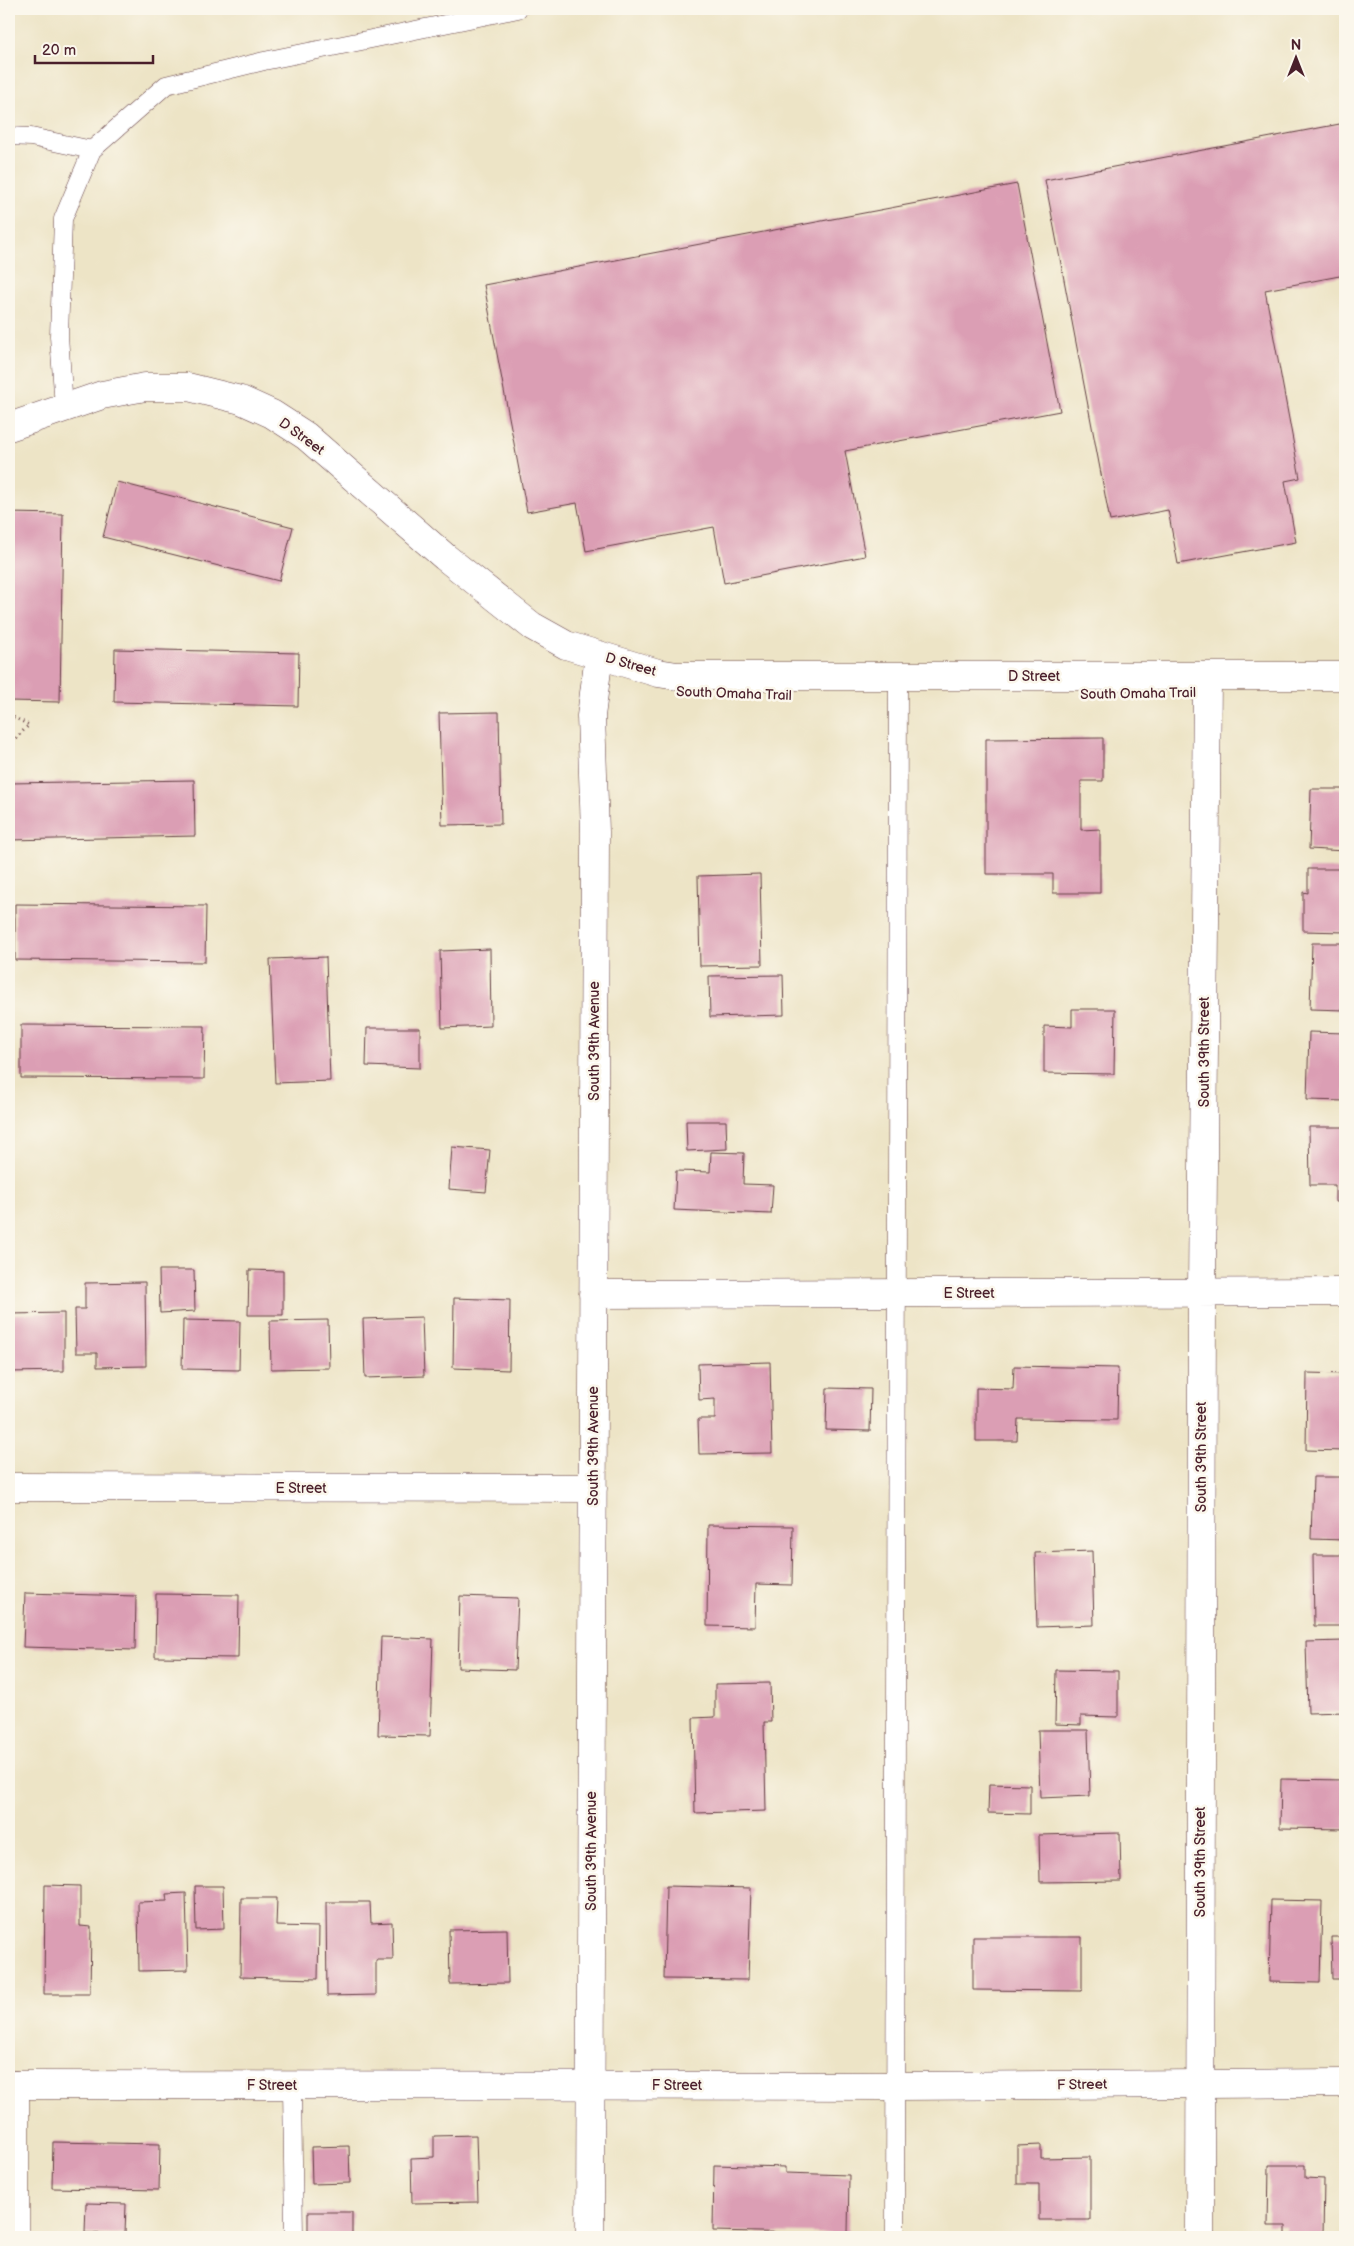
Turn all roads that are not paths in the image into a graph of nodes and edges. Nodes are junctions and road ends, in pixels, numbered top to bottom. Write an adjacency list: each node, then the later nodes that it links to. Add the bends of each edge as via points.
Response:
1 (518, 9): 3 (lane, via 264,61 166,85)
2 (9, 136): 3 (lane, via 31,137)
3 (92, 150): 4 (lane, via 63,220 59,336)
4 (64, 407): 5 (street, D Street); 6 (street, D Street, via 102,395 145,387 188,387 241,400 272,414 306,436 506,607 566,645)
5 (9, 427)
6 (600, 655): 7 (street, D Street, via 677,676); 12 (street, South 39th Avenue, via 591,716 595,832)
7 (898, 676): 8 (street, D Street); 13 (lane)
8 (1207, 676): 9 (street, D Street); 10 (street, South 39th Street)
9 (1345, 676)
10 (1202, 1292): 11 (street, E Street); 13 (street, E Street); 16 (street, South 39th Street)
11 (1345, 1292)
12 (593, 1294): 13 (street, E Street); 15 (street, South 39th Avenue)
13 (896, 1294): 21 (lane)
14 (9, 1487): 15 (street, E Street)
15 (593, 1488): 20 (street, South 39th Avenue)
16 (1200, 2083): 17 (street, F Street); 21 (street, F Street); 26 (street, South 39th Street)
17 (1345, 2083)
18 (12, 2085): 19 (street, F Street); 22 (street)
19 (292, 2085): 20 (street, F Street); 23 (lane)
20 (590, 2085): 21 (street, F Street); 24 (street, South 39th Avenue)
21 (896, 2086): 25 (lane)
22 (15, 2237)
23 (294, 2237)
24 (590, 2237)
25 (895, 2237)
26 (1200, 2237)

